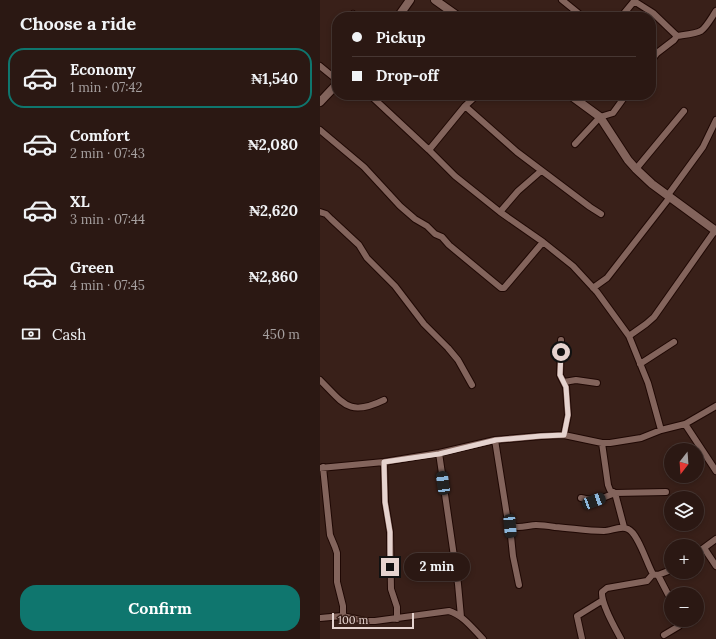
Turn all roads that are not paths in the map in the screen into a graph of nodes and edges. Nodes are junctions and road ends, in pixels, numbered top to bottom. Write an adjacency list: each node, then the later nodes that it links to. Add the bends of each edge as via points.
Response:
1 (410, 0): 6 (street)
2 (435, 0): 7 (street)
3 (562, 0): 8 (street)
4 (635, 1): 9 (street); 10 (street)
5 (716, 11): 12 (street, via 706,28 699,33)
6 (402, 12)
7 (452, 12)
8 (576, 12)
9 (625, 12)
10 (652, 12)
11 (656, 16): 12 (street)
12 (677, 36): 13 (street)
13 (656, 54)
14 (320, 66): 15 (street)
15 (332, 76)
16 (332, 89): 21 (street)
17 (375, 100): 28 (street)
18 (471, 100): 22 (street)
19 (577, 100): 24 (street)
20 (622, 100): 24 (street, via 613,113)
21 (320, 102)
22 (465, 106): 28 (street); 30 (street)
23 (684, 111): 29 (street)
24 (600, 117): 27 (street); 29 (street)
25 (716, 120): 31 (street, via 703,147)
26 (320, 130): 36 (street, via 381,184 400,206 442,237 501,288 504,288)
27 (575, 144)
28 (429, 150): 33 (street, via 455,176)
29 (636, 169): 31 (street)
30 (541, 171): 33 (street, via 518,191); 34 (street)
31 (669, 196): 35 (street); 37 (street, via 606,278)
32 (320, 212): 45 (street, via 359,245 367,258 395,286 424,324 458,360)
33 (500, 212): 36 (street)
34 (601, 214)
35 (716, 230): 38 (street, via 654,317)
36 (543, 242): 37 (street, via 573,266)
37 (593, 288): 38 (street)
38 (629, 336): 41 (street)
39 (561, 340): 43 (street, via 560,375)
40 (674, 342): 41 (street)
41 (640, 364): 49 (street, via 648,383)
42 (320, 380): 46 (street, via 343,403 352,408 371,406)
43 (564, 382): 44 (street, via 576,380); 50 (street, via 568,415)
44 (597, 383)
45 (472, 385)
46 (384, 400)
47 (716, 406): 48 (street)
48 (685, 424): 49 (street); 56 (street)
49 (660, 430): 52 (street, via 641,438)
50 (564, 435): 51 (street); 52 (street)
51 (496, 440): 53 (street); 60 (street)
52 (602, 443): 58 (street, via 608,485)
53 (439, 454): 54 (street); 71 (street)
54 (384, 462): 55 (street); 73 (street, via 392,589)
55 (322, 468): 70 (street, via 330,535 337,553 336,582 343,606)
56 (716, 470)
57 (664, 492): 58 (street)
58 (615, 494): 59 (street, via 594,501); 61 (street)
59 (581, 498)
60 (510, 526): 61 (street, via 538,525 606,531); 67 (street)
61 (624, 528): 66 (street, via 630,530)
62 (716, 539): 63 (street)
63 (704, 548): 64 (street)
64 (716, 566)
65 (664, 572): 66 (street)
66 (656, 574): 68 (street); 69 (street, via 647,581 604,589)
67 (519, 585)
68 (664, 588)
69 (603, 600): 77 (street, via 577,616); 78 (street)
70 (343, 616): 72 (street); 73 (street, via 369,622)
71 (461, 616): 73 (street, via 449,611); 76 (street)
72 (320, 618)
73 (397, 619)
74 (678, 627): 75 (street)
75 (664, 635)
76 (483, 639)
77 (582, 639)
78 (621, 639)

